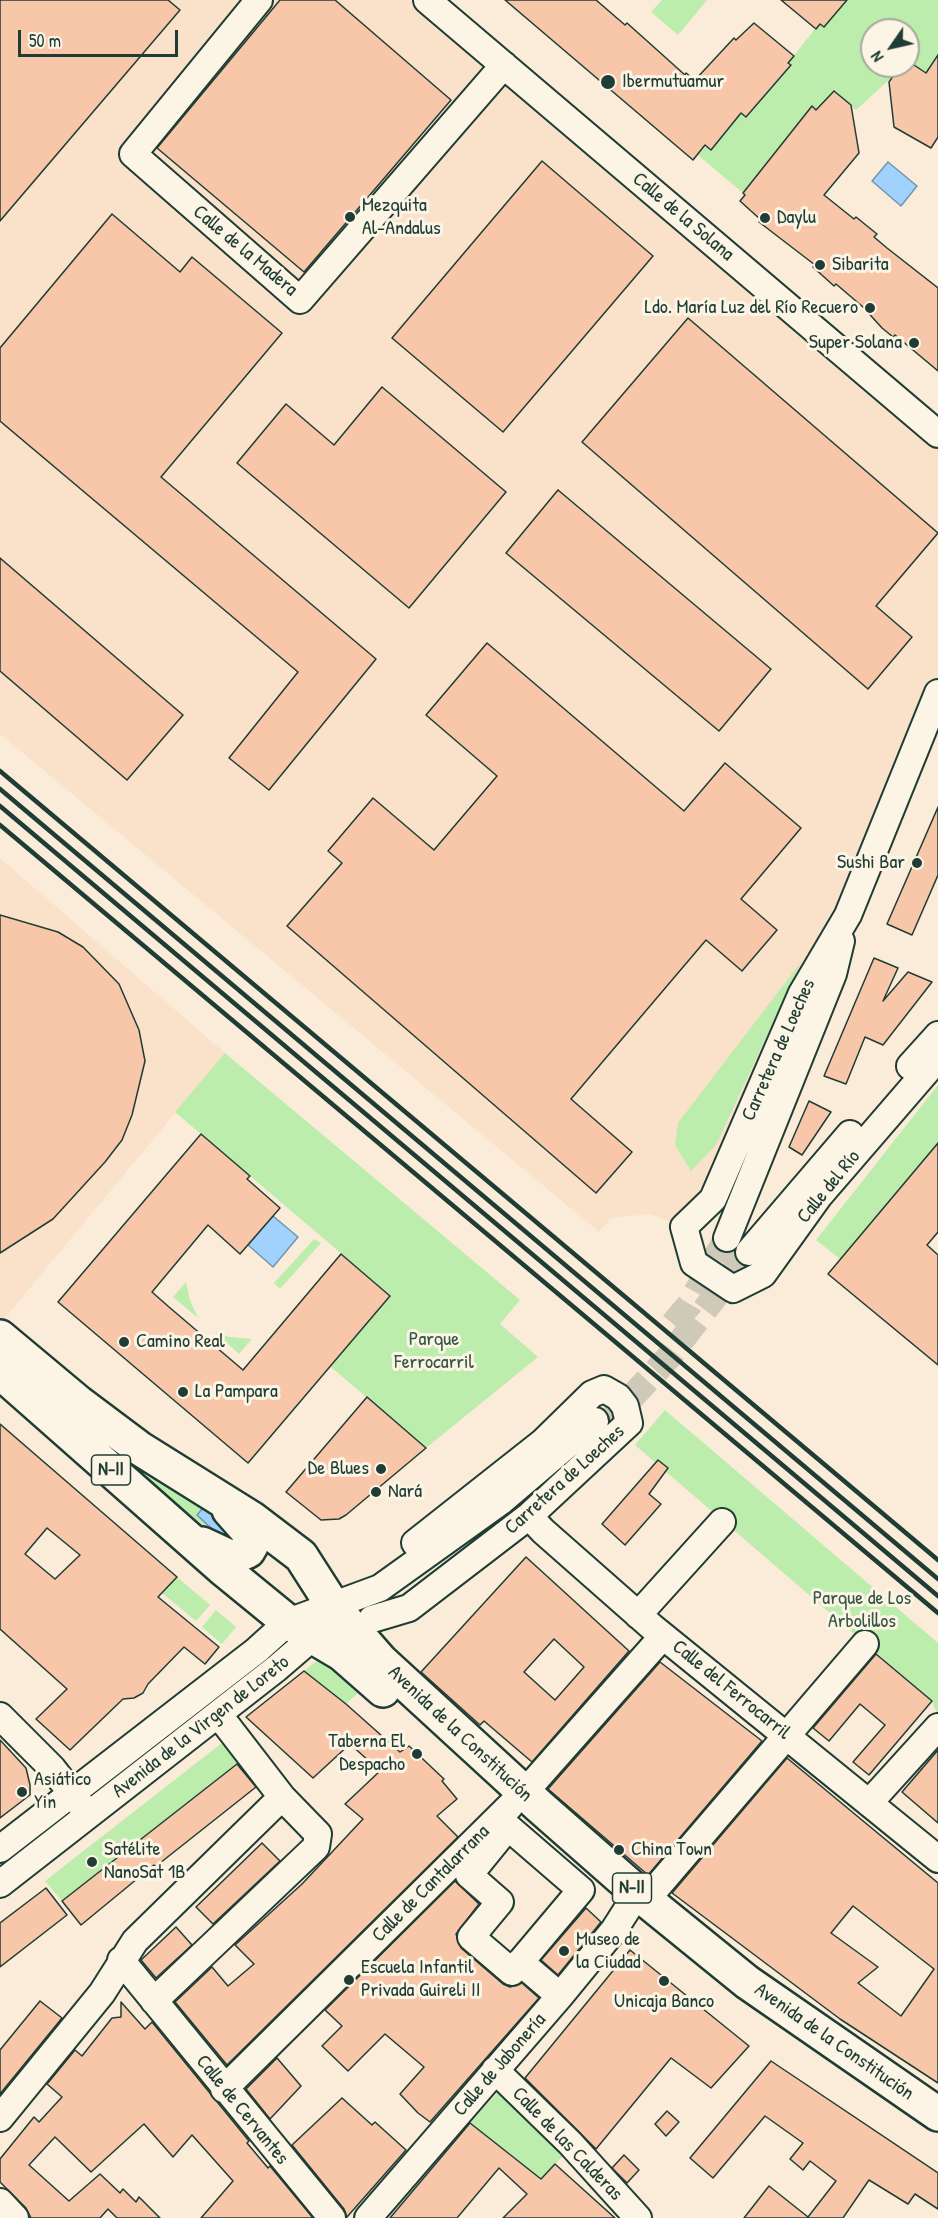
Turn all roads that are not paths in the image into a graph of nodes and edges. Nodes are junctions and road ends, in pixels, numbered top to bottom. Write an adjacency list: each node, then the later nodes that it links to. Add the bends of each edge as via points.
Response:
1 (259, 0): 3 (street, Calle de la Madera, via 133,154 300,300)
2 (427, 0): 3 (street, Calle de la Solana)
3 (504, 65): 4 (street, Calle de la Solana)
4 (938, 434)
5 (938, 693): 6 (street, Carretera de Loeches)
6 (848, 915): 9 (street, Carretera de Loeches, via 833,974); 11 (street, Carretera de Loeches, via 802,993 713,1199 684,1227 694,1263)
7 (938, 1035): 10 (street, Calle del Río, via 804,1184)
8 (938, 1058): 11 (street, Calle del Río, via 819,1196 763,1274 733,1289)
9 (727, 1238)
10 (749, 1252)
11 (710, 1276)
12 (0, 1337): 14 (main road, Avenida de la Constitución / N-II, via 104,1422 168,1467)
13 (0, 1372): 17 (main road, Avenida de la Constitución / N-II)
14 (208, 1489): 17 (main road, N-II, via 246,1526 252,1536 248,1551 232,1558); 19 (main road, Avenida de la Constitución / N-II, via 302,1556)
15 (529, 1516): 18 (street, Calle del Ferrocarril); 19 (street, Carretera de Loeches, via 409,1608); 19 (street, Carretera de Loeches, via 629,1423 618,1397 604,1389 592,1394 543,1442 417,1541)
16 (722, 1522): 18 (street)
17 (180, 1531): 20 (main road, Avenida de la Constitución / N-II)
18 (638, 1615): 21 (street, Calle del Ferrocarril)
19 (351, 1621): 19 (street, Carretera de Loeches, via 520,1503 599,1424 500,1502 380,1588); 20 (main road, Avenida de la Constitución / N-II); 20 (street, Carretera de Loeches); 29 (main road, Avenida de la Constitución / N-II)
20 (301, 1630): 23 (street, Avenida de la Virgen de Loreto); 27 (street, Avenida de la Virgen de Loreto, via 257,1650)
21 (663, 1635): 26 (street, Calle del Ferrocarril); 29 (street, Calle de Cantalarrana)
22 (865, 1644): 26 (street, Calle de Jabonería)
23 (218, 1714): 28 (street); 31 (street, Avenida de la Virgen de Loreto)
24 (0, 1716): 27 (street)
25 (938, 1727): 30 (street)
26 (786, 1735): 30 (street, Calle del Ferrocarril); 35 (street, Calle de Jabonería)
27 (72, 1793): 31 (street); 32 (street, Avenida de la Virgen de Loreto)
28 (282, 1797): 36 (street, via 135,1941); 40 (street, via 318,1834 316,1847)
29 (517, 1799): 35 (main road, Avenida de la Constitución / N-II); 42 (street, Calle de Cantalarrana)
30 (869, 1803): 33 (street, Calle del Ferrocarril)
31 (88, 1815): 34 (street, Avenida de la Virgen de Loreto)
32 (0, 1849)
33 (938, 1859)
34 (0, 1884)
35 (637, 1904): 39 (street, Calle de Jabonería); 43 (main road, Avenida de la Constitución / N-II); 45 (main road, Avenida de la Constitución / N-II, via 736,1995)
36 (121, 1960): 38 (street); 40 (street, Calle de Cervantes)
37 (520, 1962): 37 (street, via 582,1890 508,1827 469,1875 500,1902 471,1938 512,1972); 39 (street)
38 (102, 1993): 40 (street); 44 (street)
39 (560, 1995): 41 (street, Calle de Jabonería)
40 (154, 2001): 42 (street, Calle de Cervantes)
41 (495, 2070): 49 (street, Calle de Jabonería); 50 (street, Calle de las Calderas, via 570,2143)
42 (224, 2089): 48 (street, Calle de Cervantes)
43 (938, 2114)
44 (0, 2118)
45 (938, 2135)
46 (0, 2202): 47 (street)
47 (15, 2218)
48 (332, 2218)
49 (368, 2218)
50 (638, 2218)

